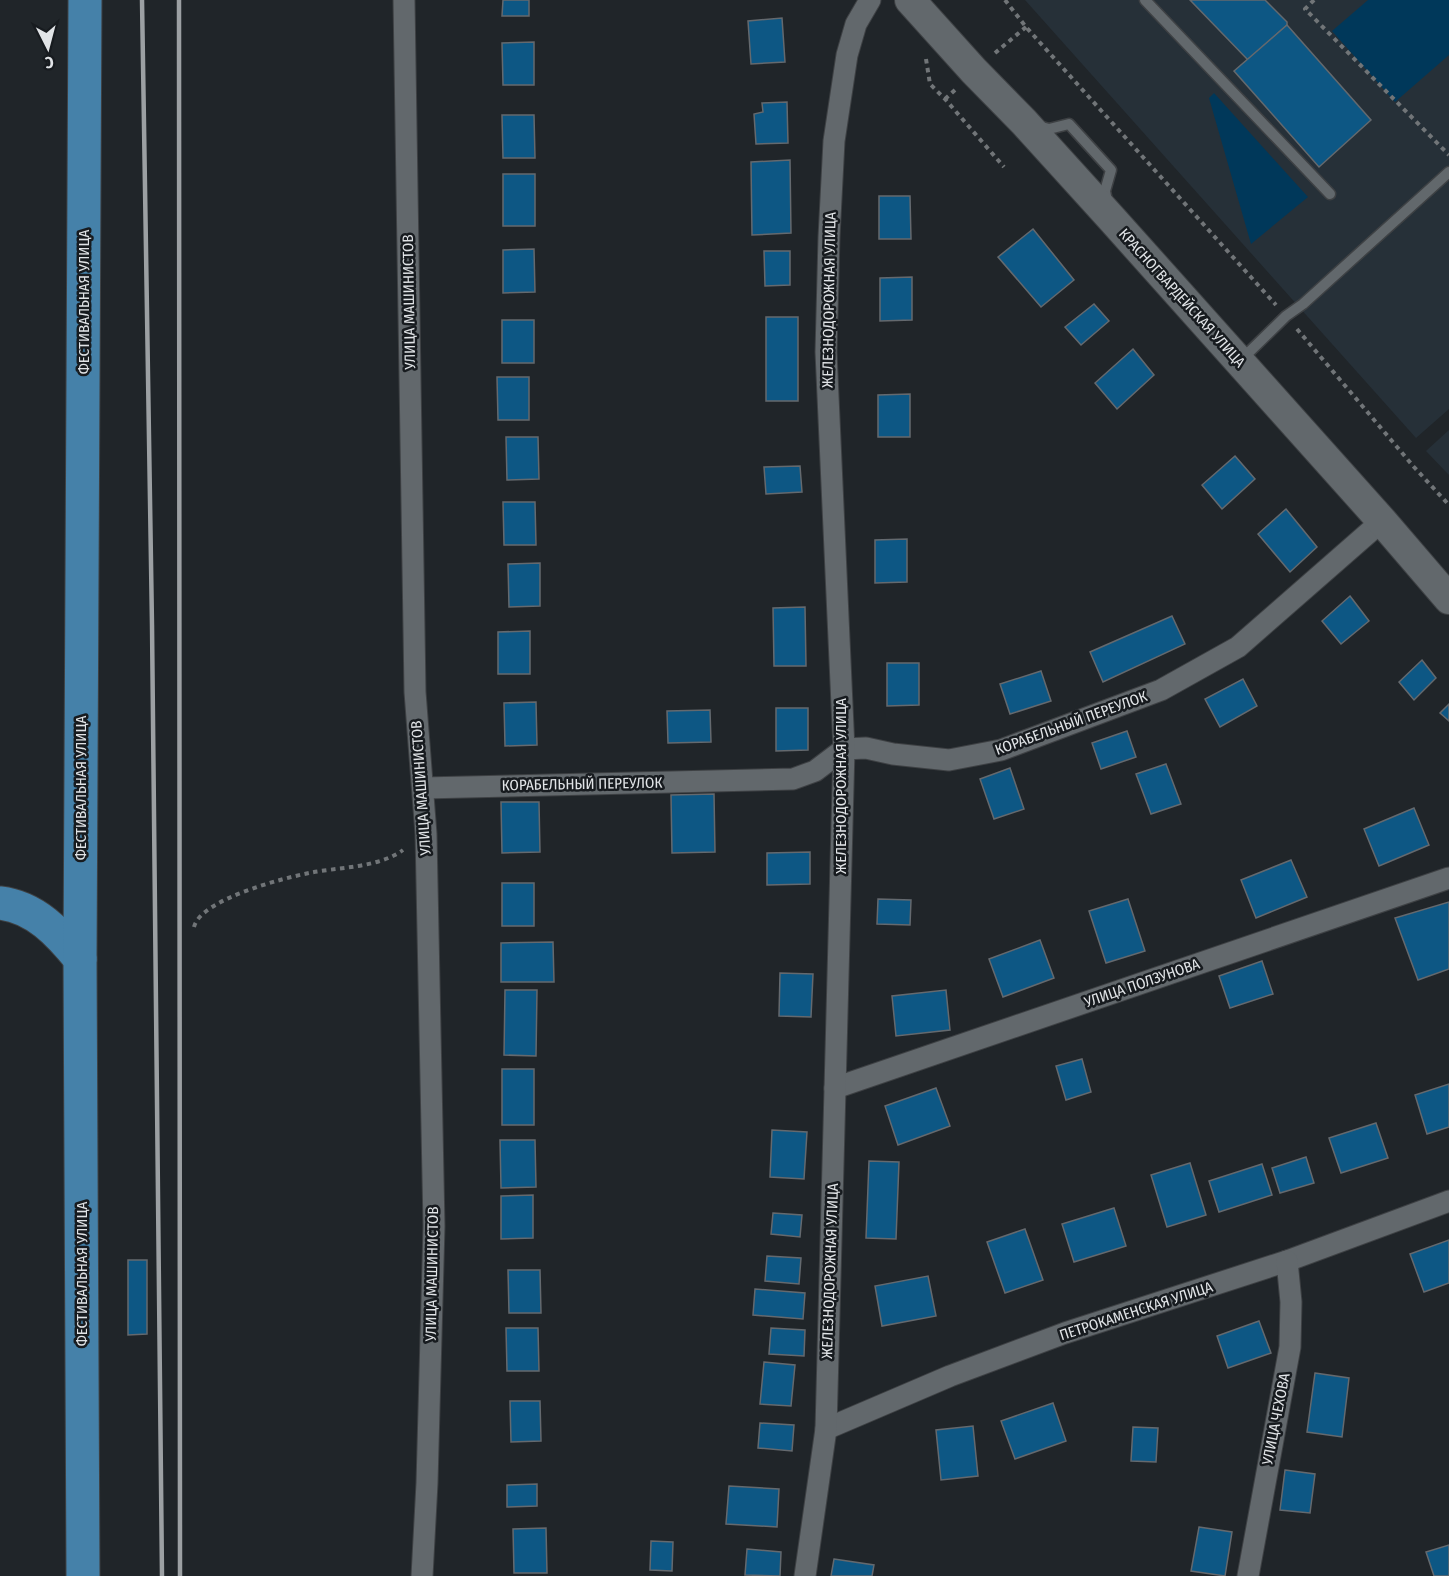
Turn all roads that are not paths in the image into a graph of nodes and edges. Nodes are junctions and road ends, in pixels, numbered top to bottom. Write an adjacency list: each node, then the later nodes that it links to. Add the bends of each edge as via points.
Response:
1 (85, 0): 15 (main road, ФЕСТИВАЛЬНАЯ УЛИЦА)
2 (404, 0): 12 (street, УЛИЦА МАШИНИСТОВ, via 415,692)
3 (870, 0): 11 (street, ЖЕЛЕЗНОДОРОЖНАЯ УЛИЦА, via 856,24 848,55 834,141 829,237 826,352)
4 (910, 0): 8 (main road, КРАСНОГВАРДЕЙСКАЯ УЛИЦА)
5 (1145, 0): 7 (lane)
6 (1449, 172): 8 (lane)
7 (1330, 194)
8 (1239, 362): 9 (main road, КРАСНОГВАРДЕЙСКАЯ УЛИЦА)
9 (1382, 520): 10 (main road, КРАСНОГВАРДЕЙСКАЯ УЛИЦА); 11 (street, КОРАБЕЛЬНЫЙ ПЕРЕУЛОК, via 1238,647 1161,690 1001,750 949,760 866,748)
10 (1449, 599)
11 (844, 749): 12 (street, КОРАБЕЛЬНЫЙ ПЕРЕУЛОК, via 815,771 793,779); 16 (street, ЖЕЛЕЗНОДОРОЖНАЯ УЛИЦА)
12 (423, 788): 21 (street, УЛИЦА МАШИНИСТОВ, via 434,1262)
13 (1449, 878): 16 (street, УЛИЦА ПОЛЗУНОВА)
14 (0, 903): 15 (main road, via 35,915 60,934)
15 (80, 959): 20 (main road, ФЕСТИВАЛЬНАЯ УЛИЦА)
16 (835, 1088): 19 (street, ЖЕЛЕЗНОДОРОЖНАЯ УЛИЦА)
17 (1449, 1201): 18 (street, ПЕТРОКАМЕНСКАЯ УЛИЦА)
18 (1287, 1261): 19 (street, ПЕТРОКАМЕНСКАЯ УЛИЦА, via 1065,1333); 23 (street, УЛИЦА ЧЕХОВА, via 1290,1347)
19 (826, 1429): 22 (street, ЖЕЛЕЗНОДОРОЖНАЯ УЛИЦА)
20 (83, 1576)
21 (422, 1576)
22 (805, 1576)
23 (1248, 1576)

